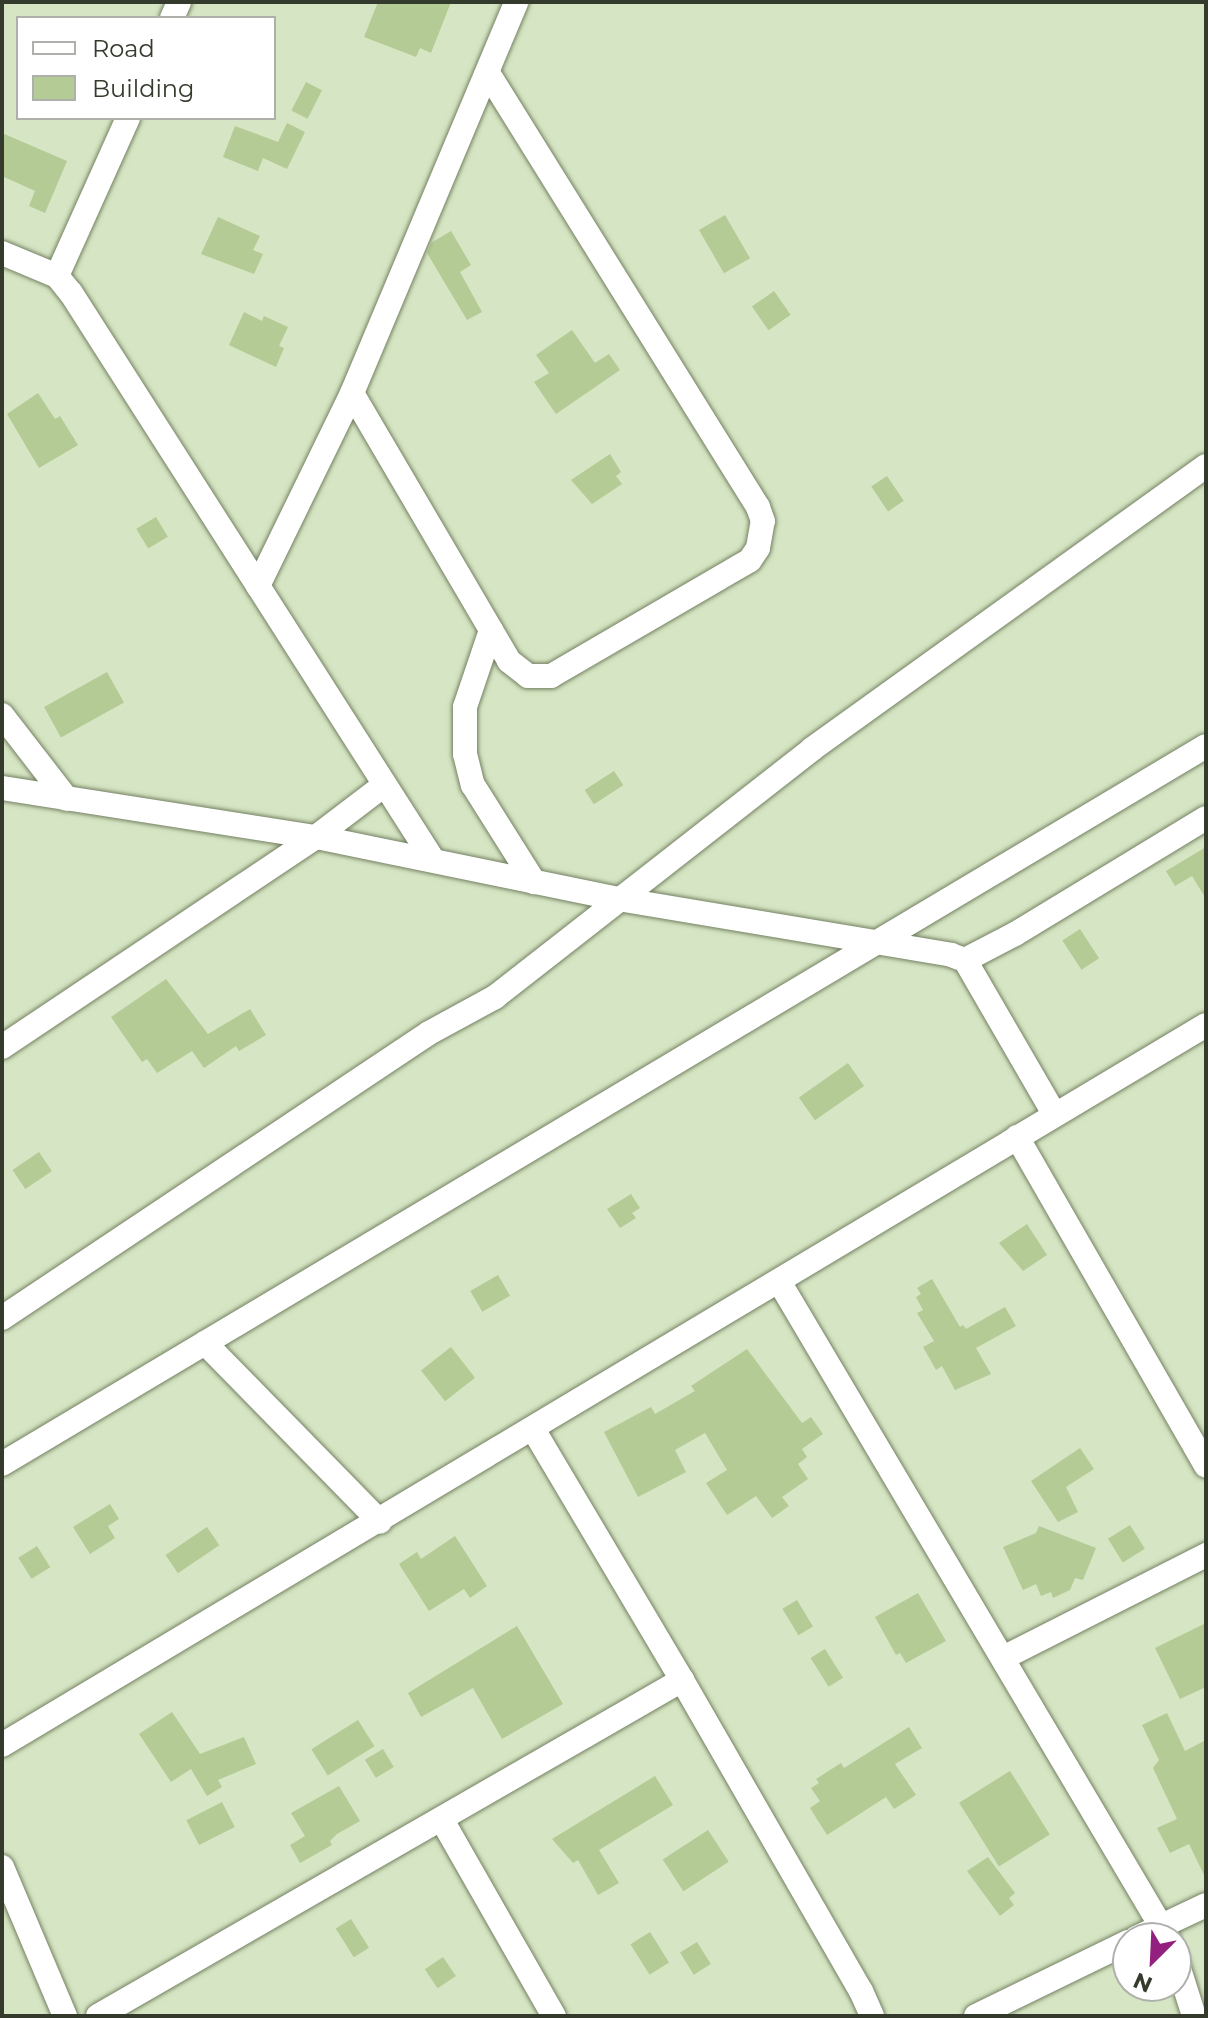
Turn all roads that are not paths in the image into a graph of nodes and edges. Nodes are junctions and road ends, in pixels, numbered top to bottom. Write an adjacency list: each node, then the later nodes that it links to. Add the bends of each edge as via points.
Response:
1 (516, 2): 2 (street)
2 (488, 73): 6 (street); 9 (street, via 763,521 750,560 551,676 517,670)
3 (127, 120): 5 (street)
4 (2, 253): 5 (street)
5 (57, 276): 8 (street)
6 (352, 393): 8 (street); 9 (street)
7 (1206, 466): 19 (street, via 812,749)
8 (258, 586): 12 (street)
9 (491, 630): 18 (street, via 465,707 465,754 473,785)
10 (2, 715): 14 (street)
11 (1206, 746): 20 (street)
12 (383, 786): 16 (street); 17 (street)
13 (2, 788): 14 (street)
14 (67, 799): 16 (street)
15 (1206, 818): 21 (street)
16 (316, 837): 17 (street); 23 (street)
17 (433, 860): 18 (street)
18 (534, 882): 19 (street)
19 (618, 899): 20 (street); 27 (street, via 495,997 429,1033)
20 (881, 942): 21 (street); 28 (street)
21 (965, 960): 24 (street)
22 (1206, 1026): 24 (street)
23 (2, 1047)
24 (1055, 1115): 25 (street)
25 (1017, 1137): 26 (street); 31 (street)
26 (780, 1283): 29 (street); 34 (street)
27 (2, 1318)
28 (205, 1343): 30 (street); 32 (street)
29 (533, 1429): 32 (street); 35 (street)
30 (2, 1464)
31 (1206, 1466)
32 (380, 1522): 36 (street)
33 (1206, 1555): 34 (street)
34 (1003, 1658): 40 (street)
35 (682, 1680): 37 (street); 46 (street)
36 (2, 1745)
37 (442, 1820): 44 (street); 45 (street)
38 (2, 1867): 43 (street)
39 (1206, 1905): 41 (street)
40 (1159, 1922)
41 (1180, 1922)
42 (1112, 1950): 47 (street)
43 (65, 2016)
44 (98, 2016)
45 (554, 2016)
46 (872, 2016)
47 (976, 2016)

